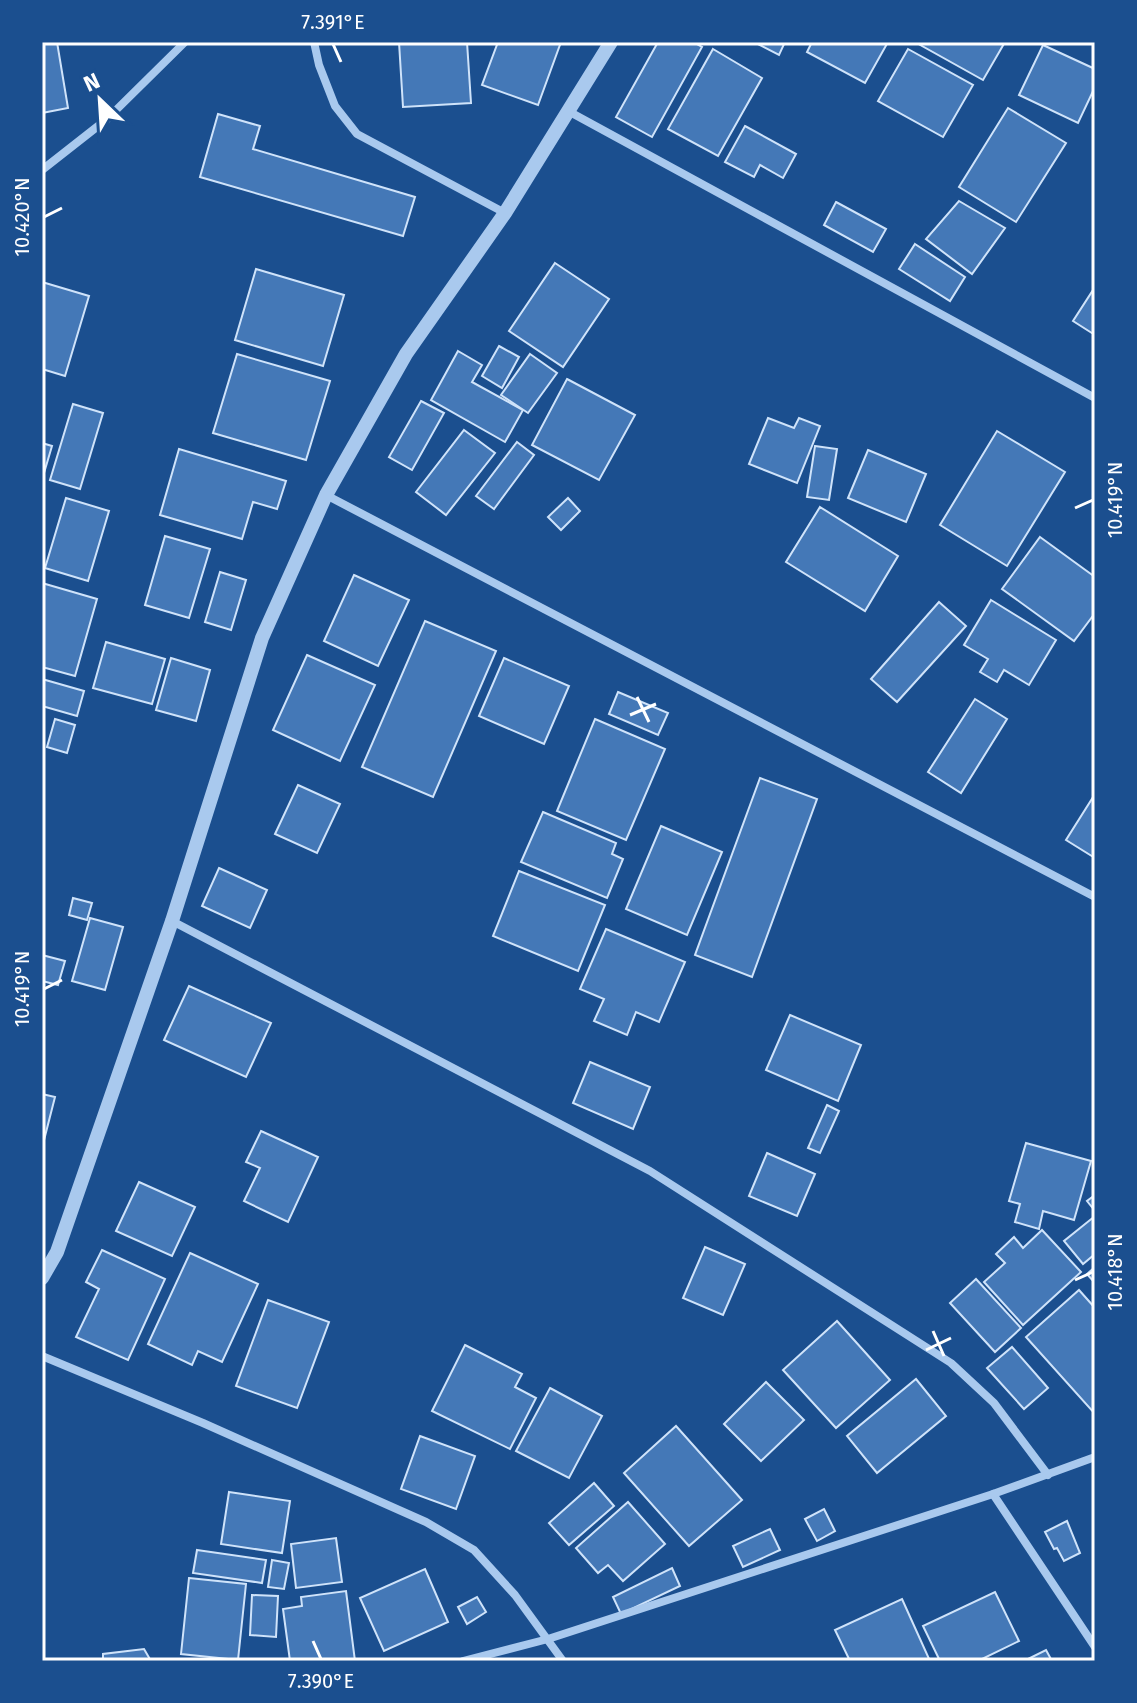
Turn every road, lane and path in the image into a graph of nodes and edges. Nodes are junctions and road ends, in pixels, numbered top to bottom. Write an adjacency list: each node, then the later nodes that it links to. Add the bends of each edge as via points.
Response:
1 (185, 42): 5 (street, via 107,119)
2 (314, 42): 6 (street, via 335,106 357,134)
3 (611, 42): 4 (street)
4 (568, 111): 6 (street); 7 (street)
5 (42, 170)
6 (505, 213): 8 (street, via 406,354)
7 (1095, 398)
8 (326, 495): 9 (street); 10 (street, via 262,638)
9 (1095, 897)
10 (172, 921): 11 (street, via 57,1252); 14 (street, via 650,1171 951,1363 994,1403)
11 (42, 1278)
12 (42, 1356): 16 (street, via 426,1522 474,1550)
13 (1095, 1457): 14 (street)
14 (1048, 1475): 15 (street)
15 (993, 1494): 16 (street); 17 (street)
16 (548, 1639): 18 (street); 19 (street)
17 (1095, 1647)
18 (463, 1661)
19 (563, 1661)

